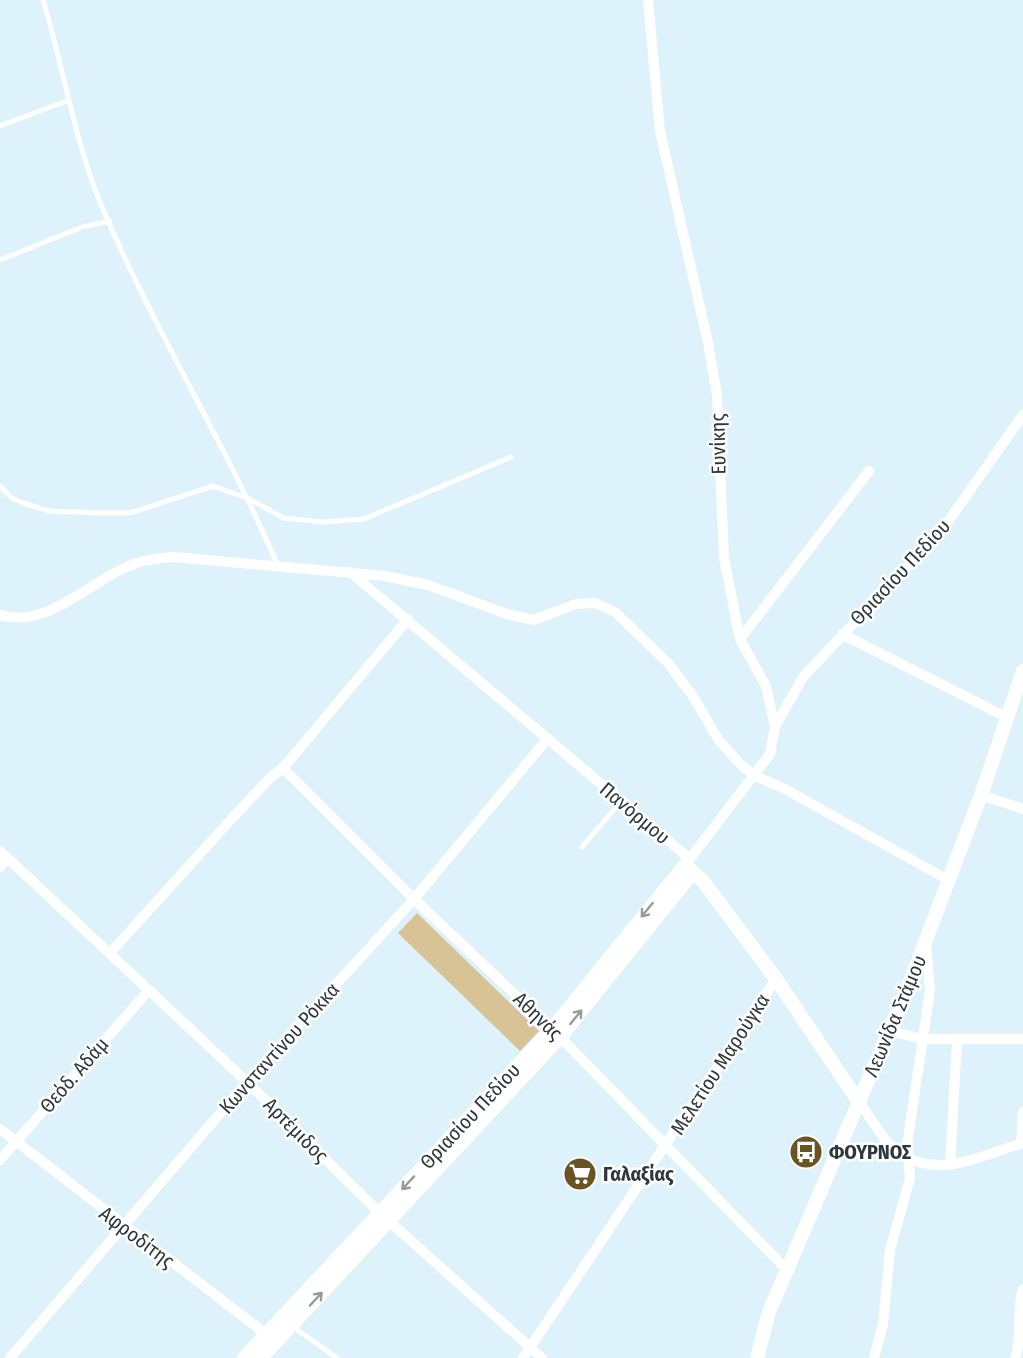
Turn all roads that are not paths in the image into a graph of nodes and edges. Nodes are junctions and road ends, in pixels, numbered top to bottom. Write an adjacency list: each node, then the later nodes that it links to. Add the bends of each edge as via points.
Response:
1 (43, 0): 3 (lane)
2 (648, 0): 17 (street, Ευνίκης, via 660,131 717,394 724,558)
3 (69, 100): 4 (lane); 5 (lane, via 98,197)
4 (0, 126)
5 (110, 221): 6 (lane, via 82,227); 11 (lane, via 156,321)
6 (0, 260)
7 (1023, 415): 16 (street, Θριασίου Πεδίου, via 942,530)
8 (511, 457): 11 (lane, via 364,519 322,522 285,518)
9 (869, 471): 17 (street)
10 (0, 486): 11 (lane, via 12,498 49,511 130,513 213,486)
11 (249, 500): 12 (lane)
12 (278, 566): 13 (street); 14 (street, via 172,557 139,562 77,598 37,614 10,618)
13 (350, 572): 15 (street, Πανόρμου); 23 (street, via 428,585 534,620 576,604 595,603 615,612 668,663 718,739)
14 (0, 615)
15 (408, 619): 21 (street, Πανόρμου); 22 (street)
16 (842, 634): 19 (street); 20 (street, Θριασίου Πεδίου, via 803,677)
17 (740, 639): 20 (street, Ευνίκης, via 766,686)
18 (1023, 672): 19 (main road, Λεωνίδα Στάμου)
19 (1006, 717): 24 (main road, Λεωνίδα Στάμου)
20 (775, 727): 23 (street, Ευνίκης, via 770,754)
21 (548, 738): 25 (street, Πανόρμου); 32 (street, Κωνσταντίνου Ρόκκα)
22 (283, 768): 32 (street, Αθηνάς); 34 (street)
23 (755, 776): 29 (street, Ευνίκης); 31 (street)
24 (981, 795): 26 (street); 31 (main road, Λεωνίδα Στάμου)
25 (621, 801): 27 (lane); 29 (street, Πανόρμου)
26 (1023, 809)
27 (582, 847)
28 (4, 854): 30 (street); 34 (street, Αρτέμιδος)
29 (690, 865): 35 (main road, Πανόρμου); 38 (main road, Θριασίου Πεδίου)
30 (0, 867)
31 (950, 881): 33 (main road, Λεωνίδα Στάμου)
32 (414, 899): 38 (street, Αθηνάς); 42 (street, Κωνσταντίνου Ρόκκα)
33 (926, 943): 37 (main road, Λεωνίδα Στάμου); 39 (street, via 930,990)
34 (110, 953): 36 (street, Αρτέμιδος)
35 (776, 979): 43 (main road, Πανόρμου); 48 (street, Μελετίου Μαρούγκα)
36 (149, 990): 42 (street, Αρτέμιδος); 46 (street, Θεόδ. Αδάμ)
37 (889, 1031): 39 (street); 43 (main road, Λεωνίδα Στάμου)
38 (556, 1033): 48 (street, Αθηνάς); 52 (main road, Θριασίου Πεδίου)
39 (923, 1039): 41 (street); 49 (street, via 907,1145)
40 (1023, 1039): 41 (street)
41 (957, 1041): 51 (street)
42 (247, 1082): 52 (street, Αρτέμιδος); 53 (street, Κωνσταντίνου Ρόκκα)
43 (859, 1102): 49 (street, via 898,1152); 54 (main road, Λεωνίδα Στάμου)
44 (1023, 1112): 47 (street)
45 (0, 1129): 46 (street, Αφροδίτης)
46 (16, 1142): 50 (street, Θεόδ. Αδάμ); 53 (street, Αφροδίτης)
47 (1022, 1143): 51 (street)
48 (667, 1144): 54 (street, Αθηνάς); 58 (street, Μελετίου Μαρούγκα)
49 (909, 1157): 51 (street, via 931,1167); 67 (street, via 910,1178 890,1250 883,1324)
50 (0, 1160)
51 (950, 1165)
52 (384, 1217): 56 (main road, Θριασίου Πεδίου, one-way to 52); 57 (main road, Θριασίου Πεδίου); 58 (street, Αρτέμιδος)
53 (121, 1225): 57 (street, Αφροδίτης); 60 (street, Κωνσταντίνου Ρόκκα)
54 (787, 1270): 66 (main road, Λεωνίδα Στάμου, via 769,1312)
55 (1023, 1289): 59 (street)
56 (291, 1325): 57 (main road, Θριασίου Πεδίου); 63 (lane)
57 (271, 1338): 61 (main road, Θριασίου Πεδίου); 62 (main road, Θριασίου Πεδίου)
58 (531, 1347): 64 (street, Μελετίου Μαρούγκα); 65 (street, Αρτέμιδος)
59 (1018, 1354)
60 (10, 1358)
61 (244, 1358)
62 (261, 1358)
63 (337, 1358)
64 (523, 1358)
65 (542, 1358)
66 (757, 1358)
67 (874, 1358)

